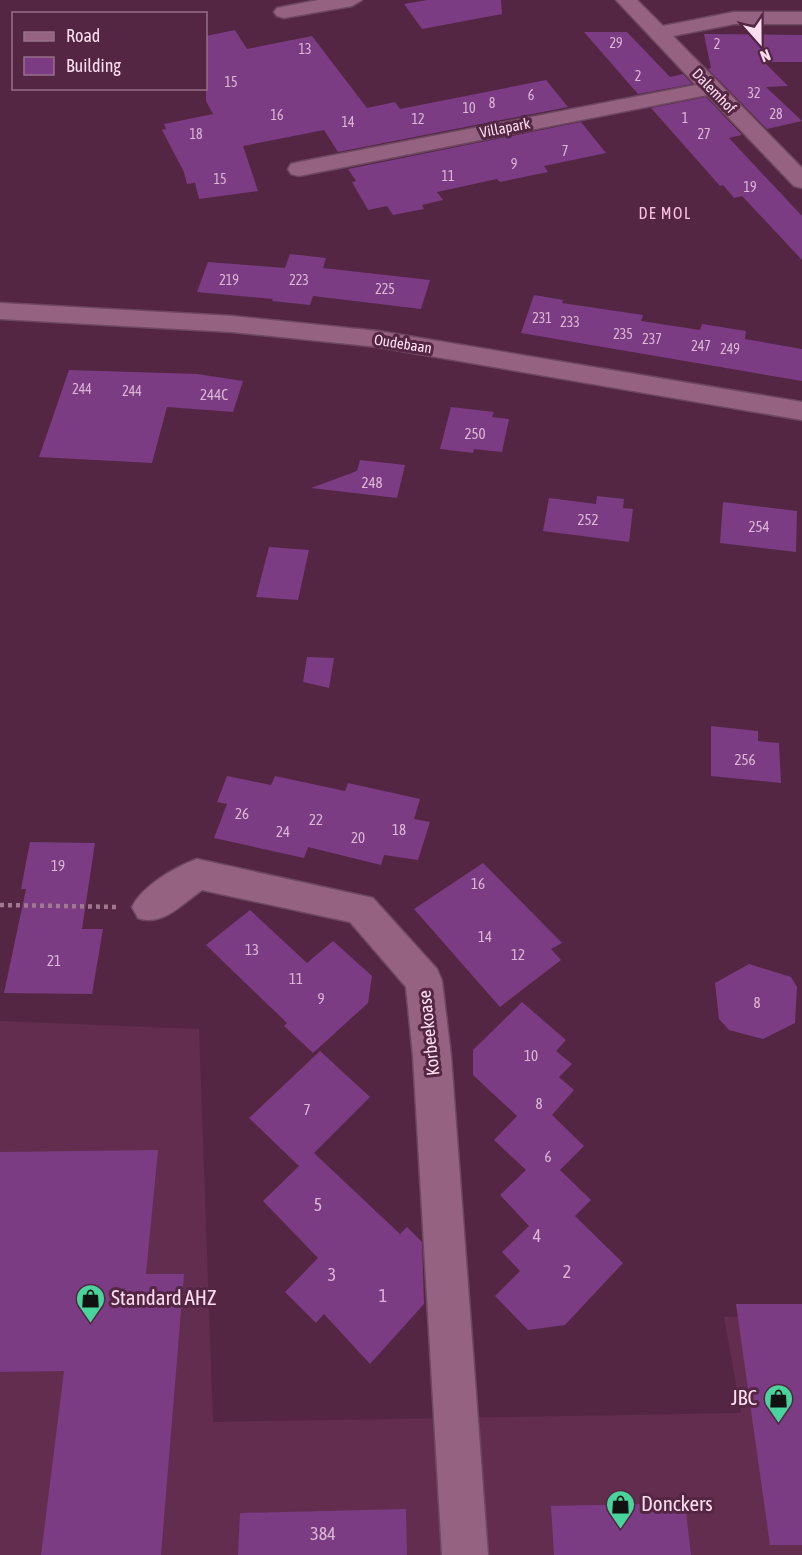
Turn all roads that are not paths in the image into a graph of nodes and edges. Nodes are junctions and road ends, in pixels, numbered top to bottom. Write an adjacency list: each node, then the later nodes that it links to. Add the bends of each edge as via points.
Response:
1 (352, 0): 3 (street)
2 (626, 0): 5 (street, Dalemhof)
3 (284, 12)
4 (802, 18): 5 (street, via 734,18)
5 (659, 33): 6 (street, Dalemhof)
6 (711, 88): 7 (street, Villapark); 8 (street, Dalemhof)
7 (299, 169)
8 (802, 181)
9 (0, 310): 10 (street, Oudebaan, via 232,324 378,339)
10 (802, 411)
11 (150, 907): 12 (street, Korbeekoase, via 197,874 361,909 424,981)
12 (465, 1555)

